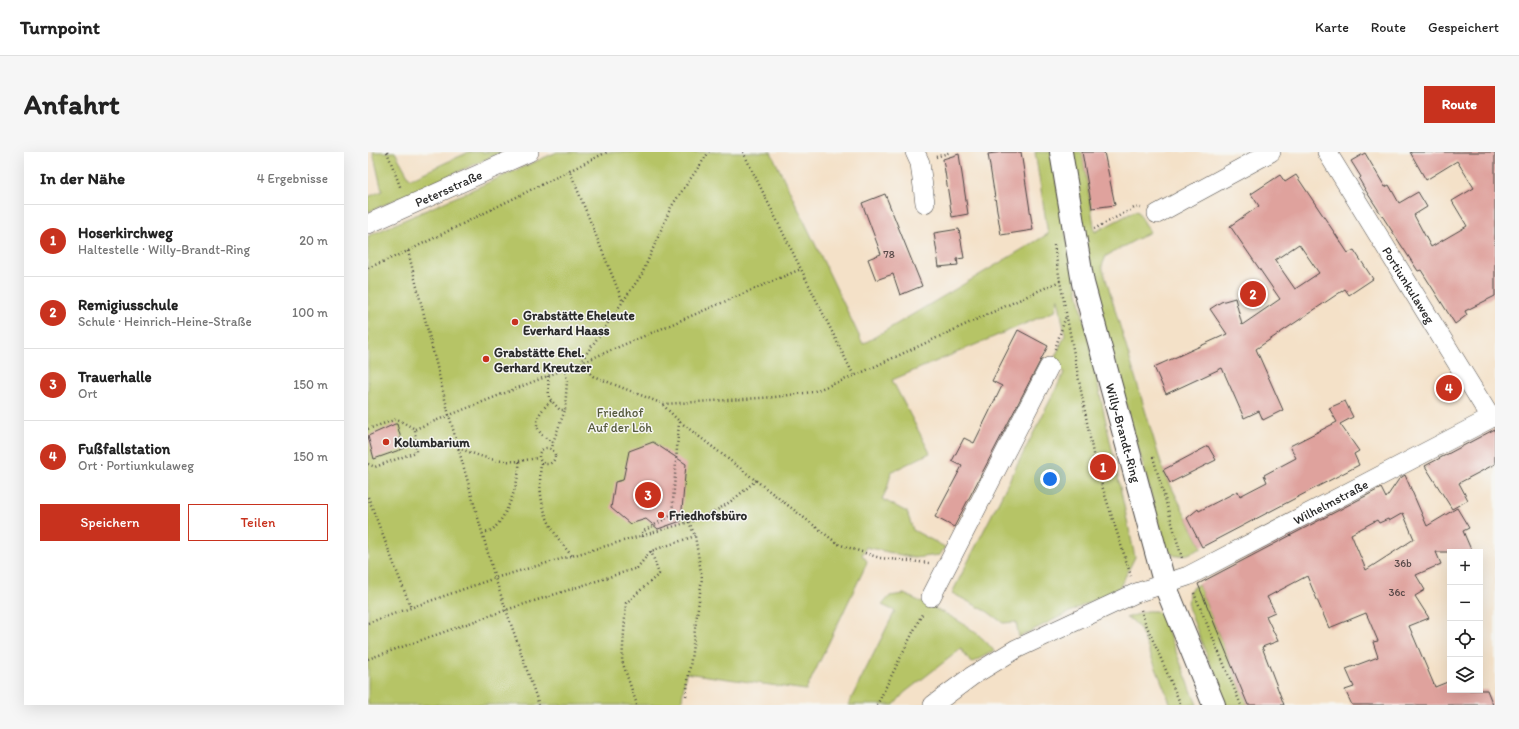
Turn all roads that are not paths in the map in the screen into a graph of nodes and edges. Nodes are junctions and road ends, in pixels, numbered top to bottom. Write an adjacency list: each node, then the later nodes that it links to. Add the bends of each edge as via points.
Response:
1 (529, 152): 8 (street, Petersstraße)
2 (915, 152): 6 (street, via 920,162)
3 (1061, 152): 11 (main road, Willy-Brandt-Ring, via 1083,283)
4 (1271, 152): 7 (street)
5 (1327, 152): 10 (street, Portiunkulaweg)
6 (925, 203)
7 (1157, 214)
8 (368, 224)
9 (1049, 367): 12 (street)
10 (1493, 417): 11 (street, Wilhelmstraße, via 1188,576)
11 (1165, 585): 13 (street, Wilhelmstraße, via 1136,593 1016,649 972,676); 14 (main road, Willy-Brandt-Ring)
12 (931, 597)
13 (934, 705)
14 (1214, 705)

